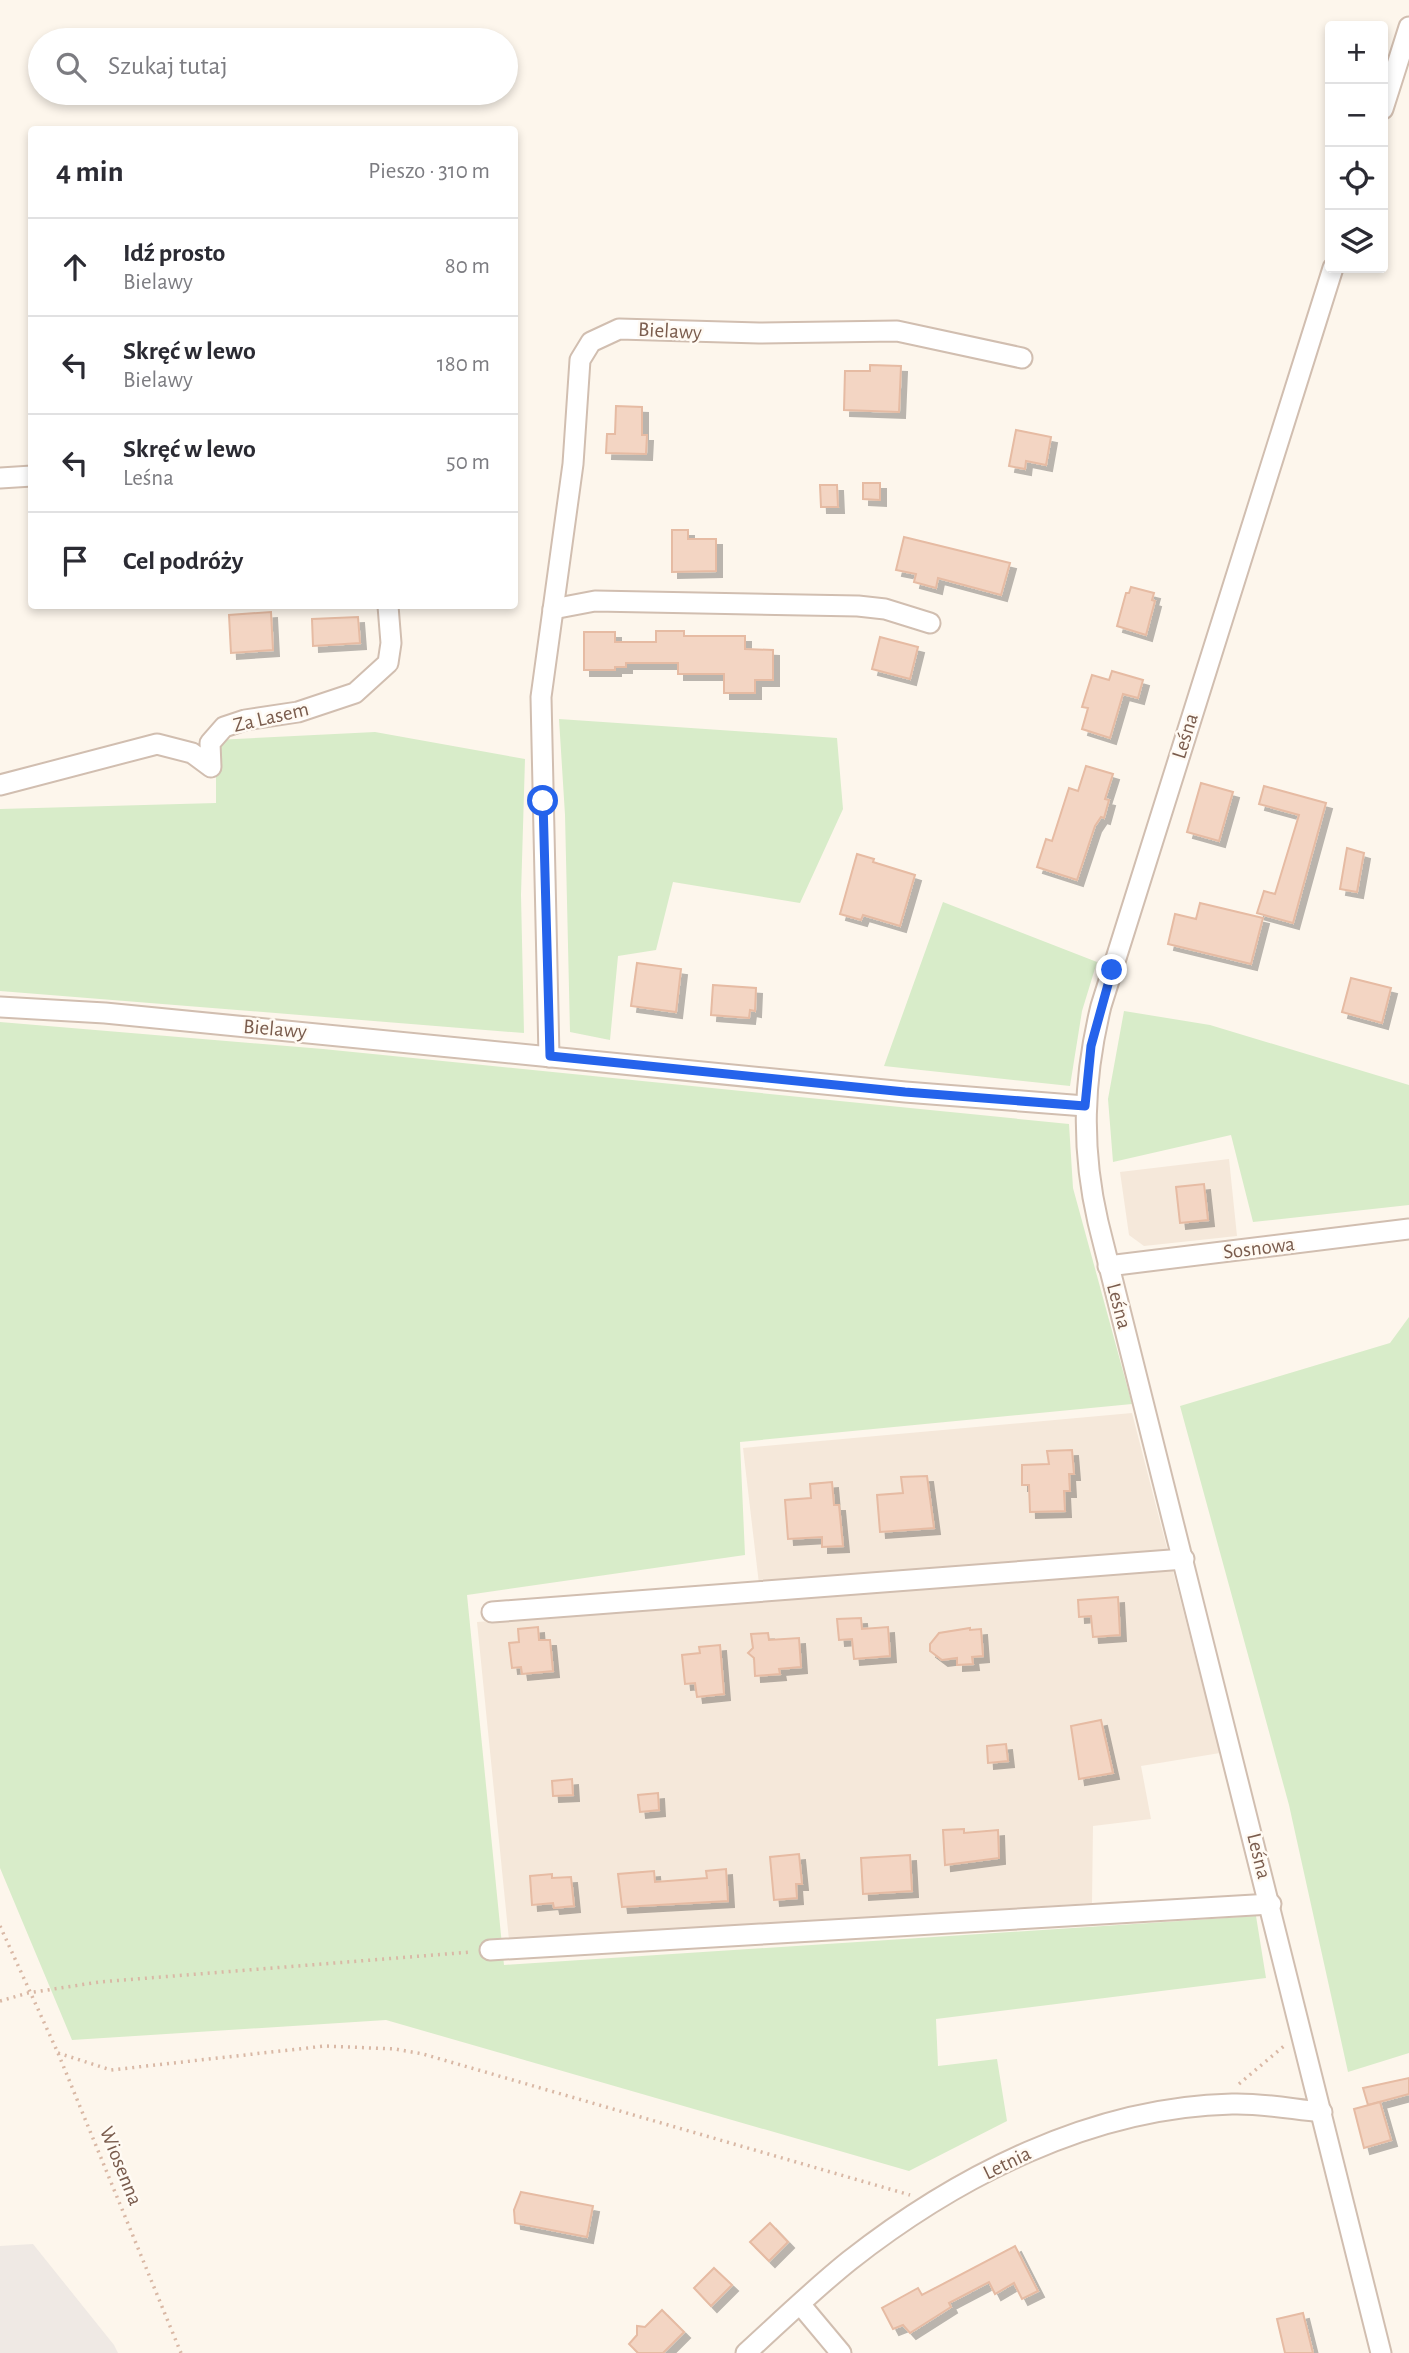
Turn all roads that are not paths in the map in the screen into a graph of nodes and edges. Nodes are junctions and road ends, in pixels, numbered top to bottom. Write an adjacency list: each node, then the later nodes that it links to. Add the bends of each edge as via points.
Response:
1 (1409, 27): 2 (street)
2 (1388, 94)
3 (1331, 273): 13 (street, Leśna, via 1104,998 1090,1057)
4 (1022, 358): 8 (street, Bielawy, via 897,331 629,329 600,335 585,348 577,378 573,464)
5 (28, 476): 6 (street)
6 (0, 478)
7 (388, 609): 10 (street, Za Lasem, via 388,663 374,677 355,693 323,705 225,727 210,743 211,767 192,753 157,744)
8 (553, 609): 9 (street, via 595,601 858,606); 12 (street, Bielawy, via 541,697)
9 (930, 623)
10 (0, 785)
11 (0, 1007): 12 (street, Bielawy)
12 (550, 1056): 13 (street, Bielawy)
13 (1085, 1106): 15 (street, Leśna, via 1089,1179)
14 (1409, 1229): 15 (street, Sosnowa)
15 (1108, 1266): 16 (street, Leśna)
16 (1184, 1559): 17 (street); 18 (street, Leśna)
17 (492, 1612)
18 (1271, 1904): 19 (street); 20 (street, Leśna)
19 (490, 1950)
20 (1321, 2112): 21 (street, Letnia, via 1276,2105 1209,2105 1131,2118 1054,2141 931,2204 855,2256); 24 (street, Leśna)
21 (800, 2304): 22 (street, Letnia); 23 (street)
22 (746, 2353)
23 (841, 2353)
24 (1381, 2353)

